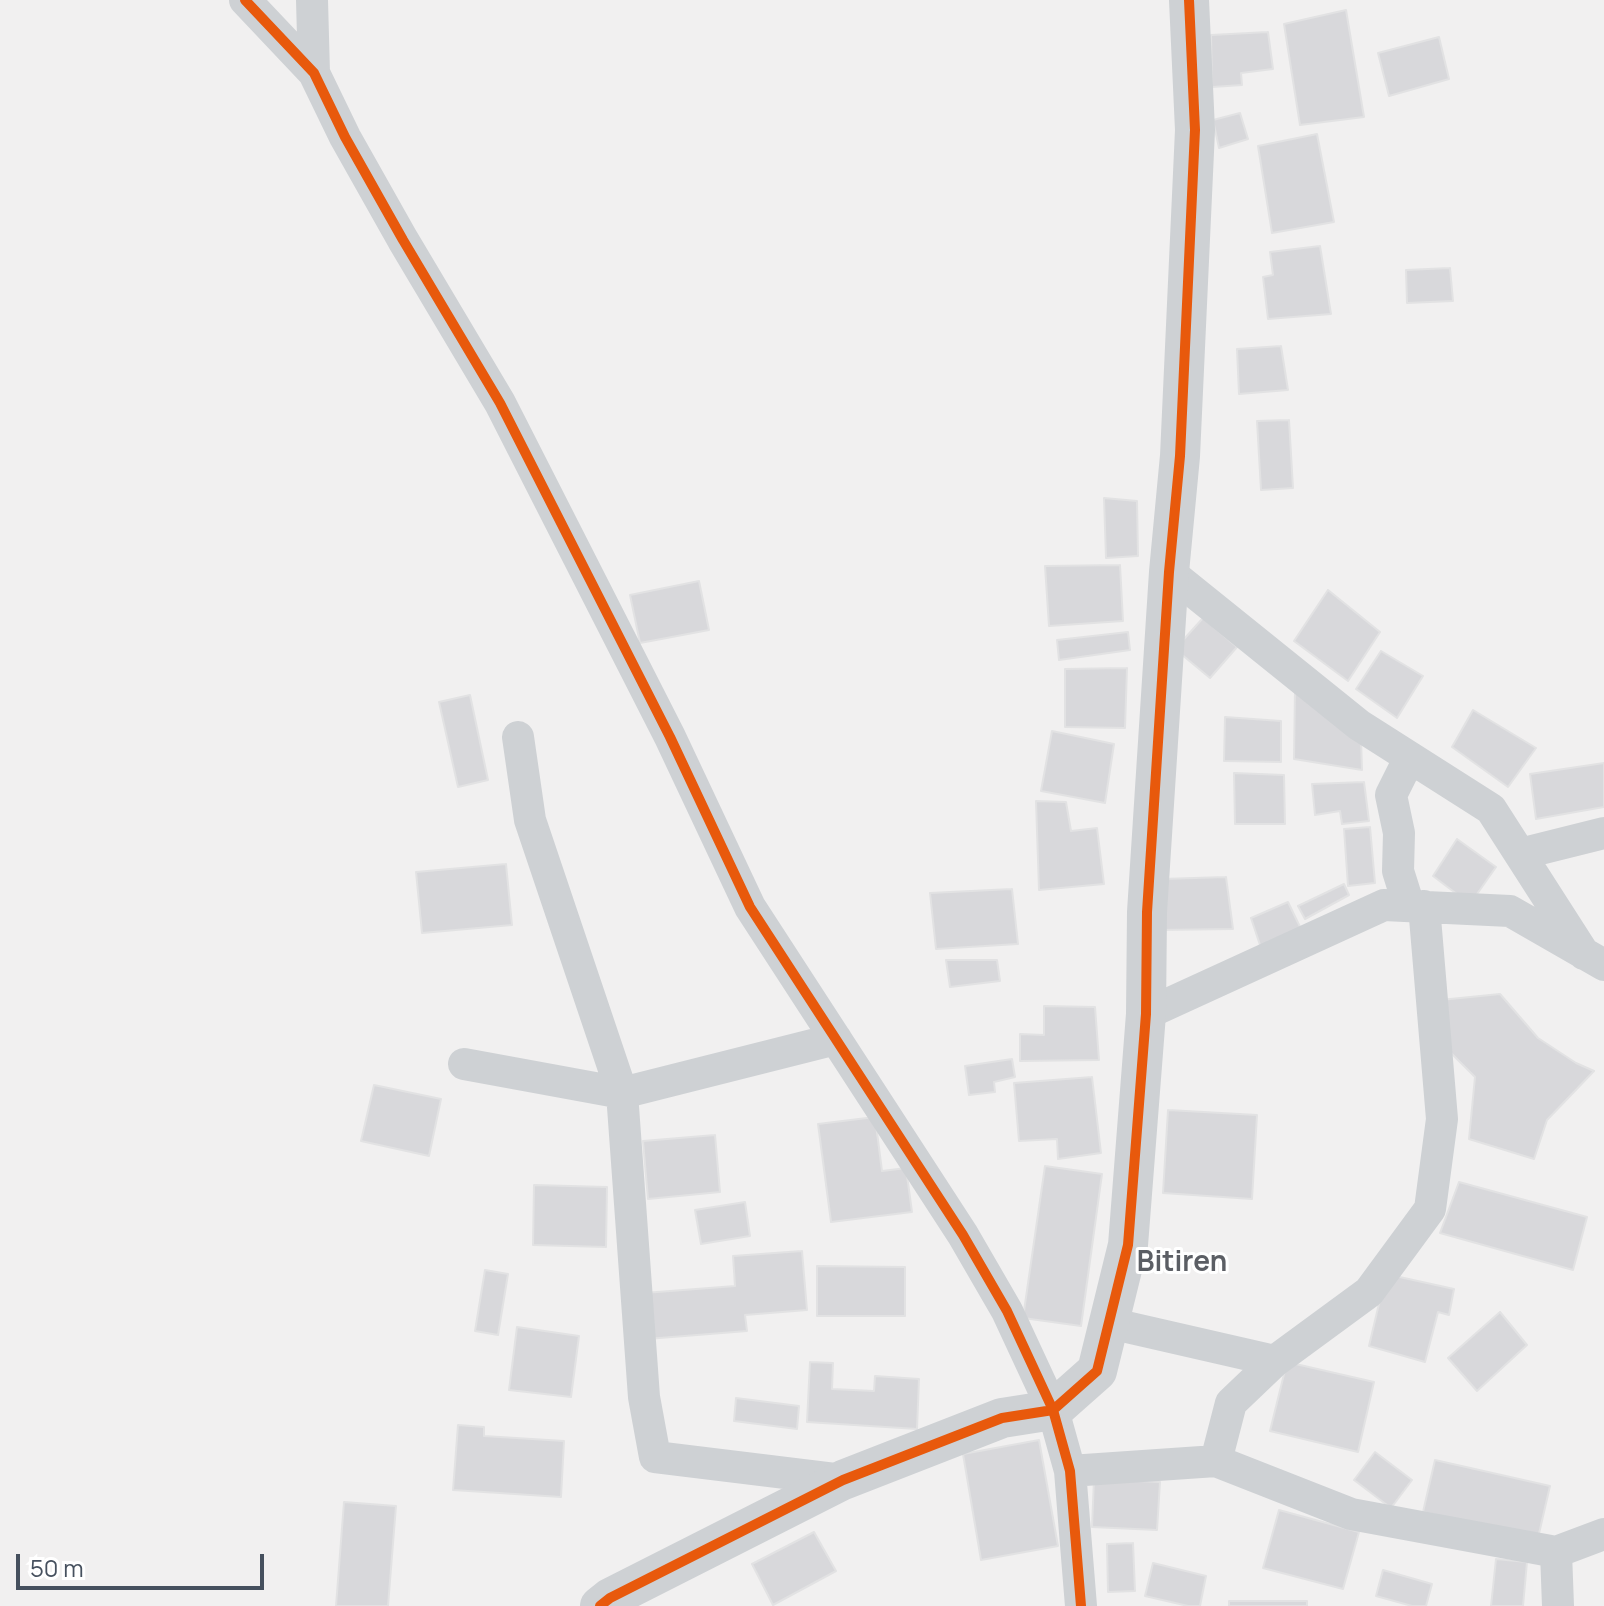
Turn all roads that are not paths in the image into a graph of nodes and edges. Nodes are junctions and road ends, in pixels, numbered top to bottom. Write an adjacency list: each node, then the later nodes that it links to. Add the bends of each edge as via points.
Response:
1 (245, 0): 4 (street)
2 (312, 0): 4 (street)
3 (1189, 0): 5 (street, via 1195,130 1180,456)
4 (314, 73): 13 (street, via 345,137 500,403 750,907)
5 (1169, 572): 7 (street, via 1359,725); 12 (street, via 1147,912)
6 (518, 737): 15 (street, via 530,820)
7 (1415, 761): 9 (street, via 1491,809); 10 (street, via 1403,771 1391,795 1399,833 1398,871)
8 (1604, 833): 9 (street)
9 (1520, 854): 11 (street)
10 (1416, 906): 11 (street, via 1510,911); 12 (street, via 1384,905); 17 (street, via 1442,1119 1430,1209 1369,1292)
11 (1594, 959)
12 (1146, 1014): 16 (street, via 1128,1245)
13 (836, 1039): 15 (street); 18 (street, via 1007,1311)
14 (464, 1064): 15 (street)
15 (622, 1093): 21 (street, via 644,1397 655,1457)
16 (1109, 1323): 17 (street); 18 (street, via 1097,1371)
17 (1275, 1361): 19 (street, via 1231,1403)
18 (1053, 1410): 20 (street); 21 (street, via 1002,1418)
19 (1216, 1461): 20 (street); 23 (street, via 1351,1514)
20 (1070, 1471): 25 (street)
21 (843, 1480): 24 (street)
22 (1604, 1534): 23 (street)
23 (1556, 1552): 26 (street)
24 (600, 1606)
25 (1081, 1606)
26 (1558, 1606)

